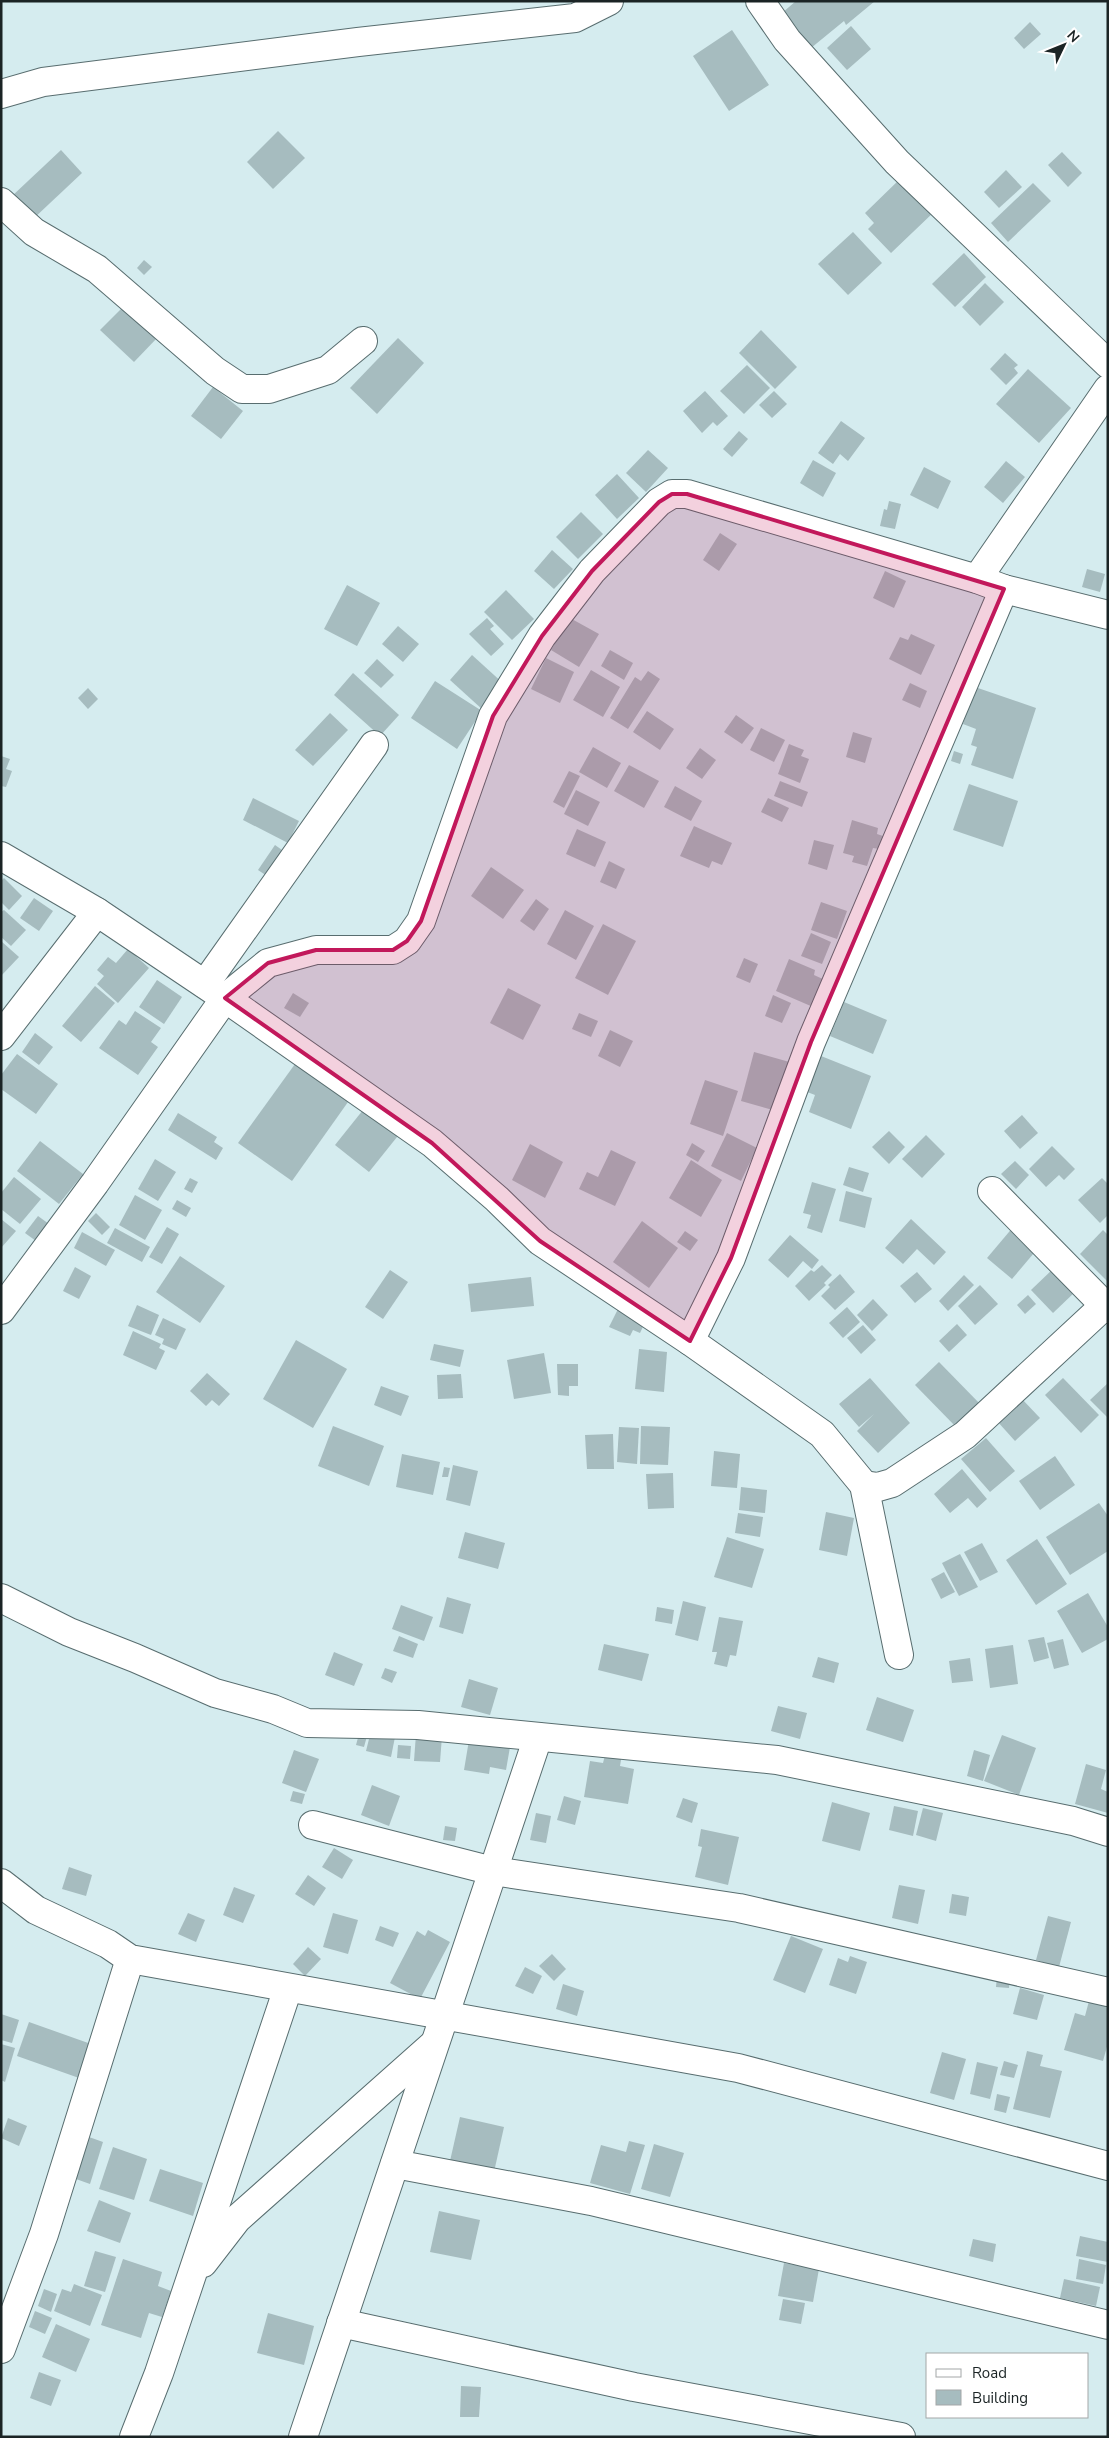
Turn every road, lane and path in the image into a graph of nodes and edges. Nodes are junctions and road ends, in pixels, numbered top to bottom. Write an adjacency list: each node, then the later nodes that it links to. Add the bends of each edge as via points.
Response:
1 (609, 1): 3 (street, via 575,18 44,82)
2 (760, 1): 6 (street, via 787,40 897,162)
3 (1, 94)
4 (1, 202): 5 (street, via 34,232 97,269 215,371 242,389 269,389 328,370)
5 (363, 341)
6 (1108, 364)
7 (1108, 389): 8 (street)
8 (977, 579): 9 (street); 14 (street, via 687,494 672,494 659,502 592,571 542,636 493,716 422,921 407,941 393,950 316,950 268,963)
9 (1004, 589): 10 (street); 19 (street, via 811,1042 731,1258)
10 (1108, 615)
11 (374, 745): 14 (street)
12 (1, 856): 13 (street)
13 (98, 912): 14 (street); 15 (street)
14 (215, 991): 18 (street, via 95,1183); 19 (street, via 432,1143 540,1241)
15 (1, 1036)
16 (992, 1191): 17 (street)
17 (1106, 1308): 20 (street, via 965,1435 892,1483 878,1487)
18 (1, 1310)
19 (690, 1341): 20 (street, via 822,1434)
20 (864, 1485): 22 (street)
21 (1, 1598): 23 (street, via 69,1632 215,1693 273,1709 307,1724 418,1725)
22 (899, 1655)
23 (538, 1737): 25 (street, via 777,1760 1073,1821); 26 (street)
24 (313, 1825): 26 (street)
25 (1108, 1832)
26 (493, 1871): 30 (street, via 739,1908); 31 (street)
27 (1, 1883): 28 (street, via 36,1910)
28 (130, 1958): 29 (street); 38 (street, via 44,2234)
29 (288, 1988): 31 (street); 35 (street)
30 (1108, 1992)
31 (444, 2016): 32 (street); 34 (street, via 738,2068)
32 (436, 2043): 33 (street); 35 (street, via 237,2218)
33 (395, 2164): 36 (street); 37 (street, via 592,2202)
34 (1108, 2166)
35 (192, 2275): 39 (street)
36 (341, 2323): 40 (street); 41 (street, via 634,2387)
37 (1108, 2325)
38 (1, 2349)
39 (134, 2437)
40 (303, 2437)
41 (902, 2437)

